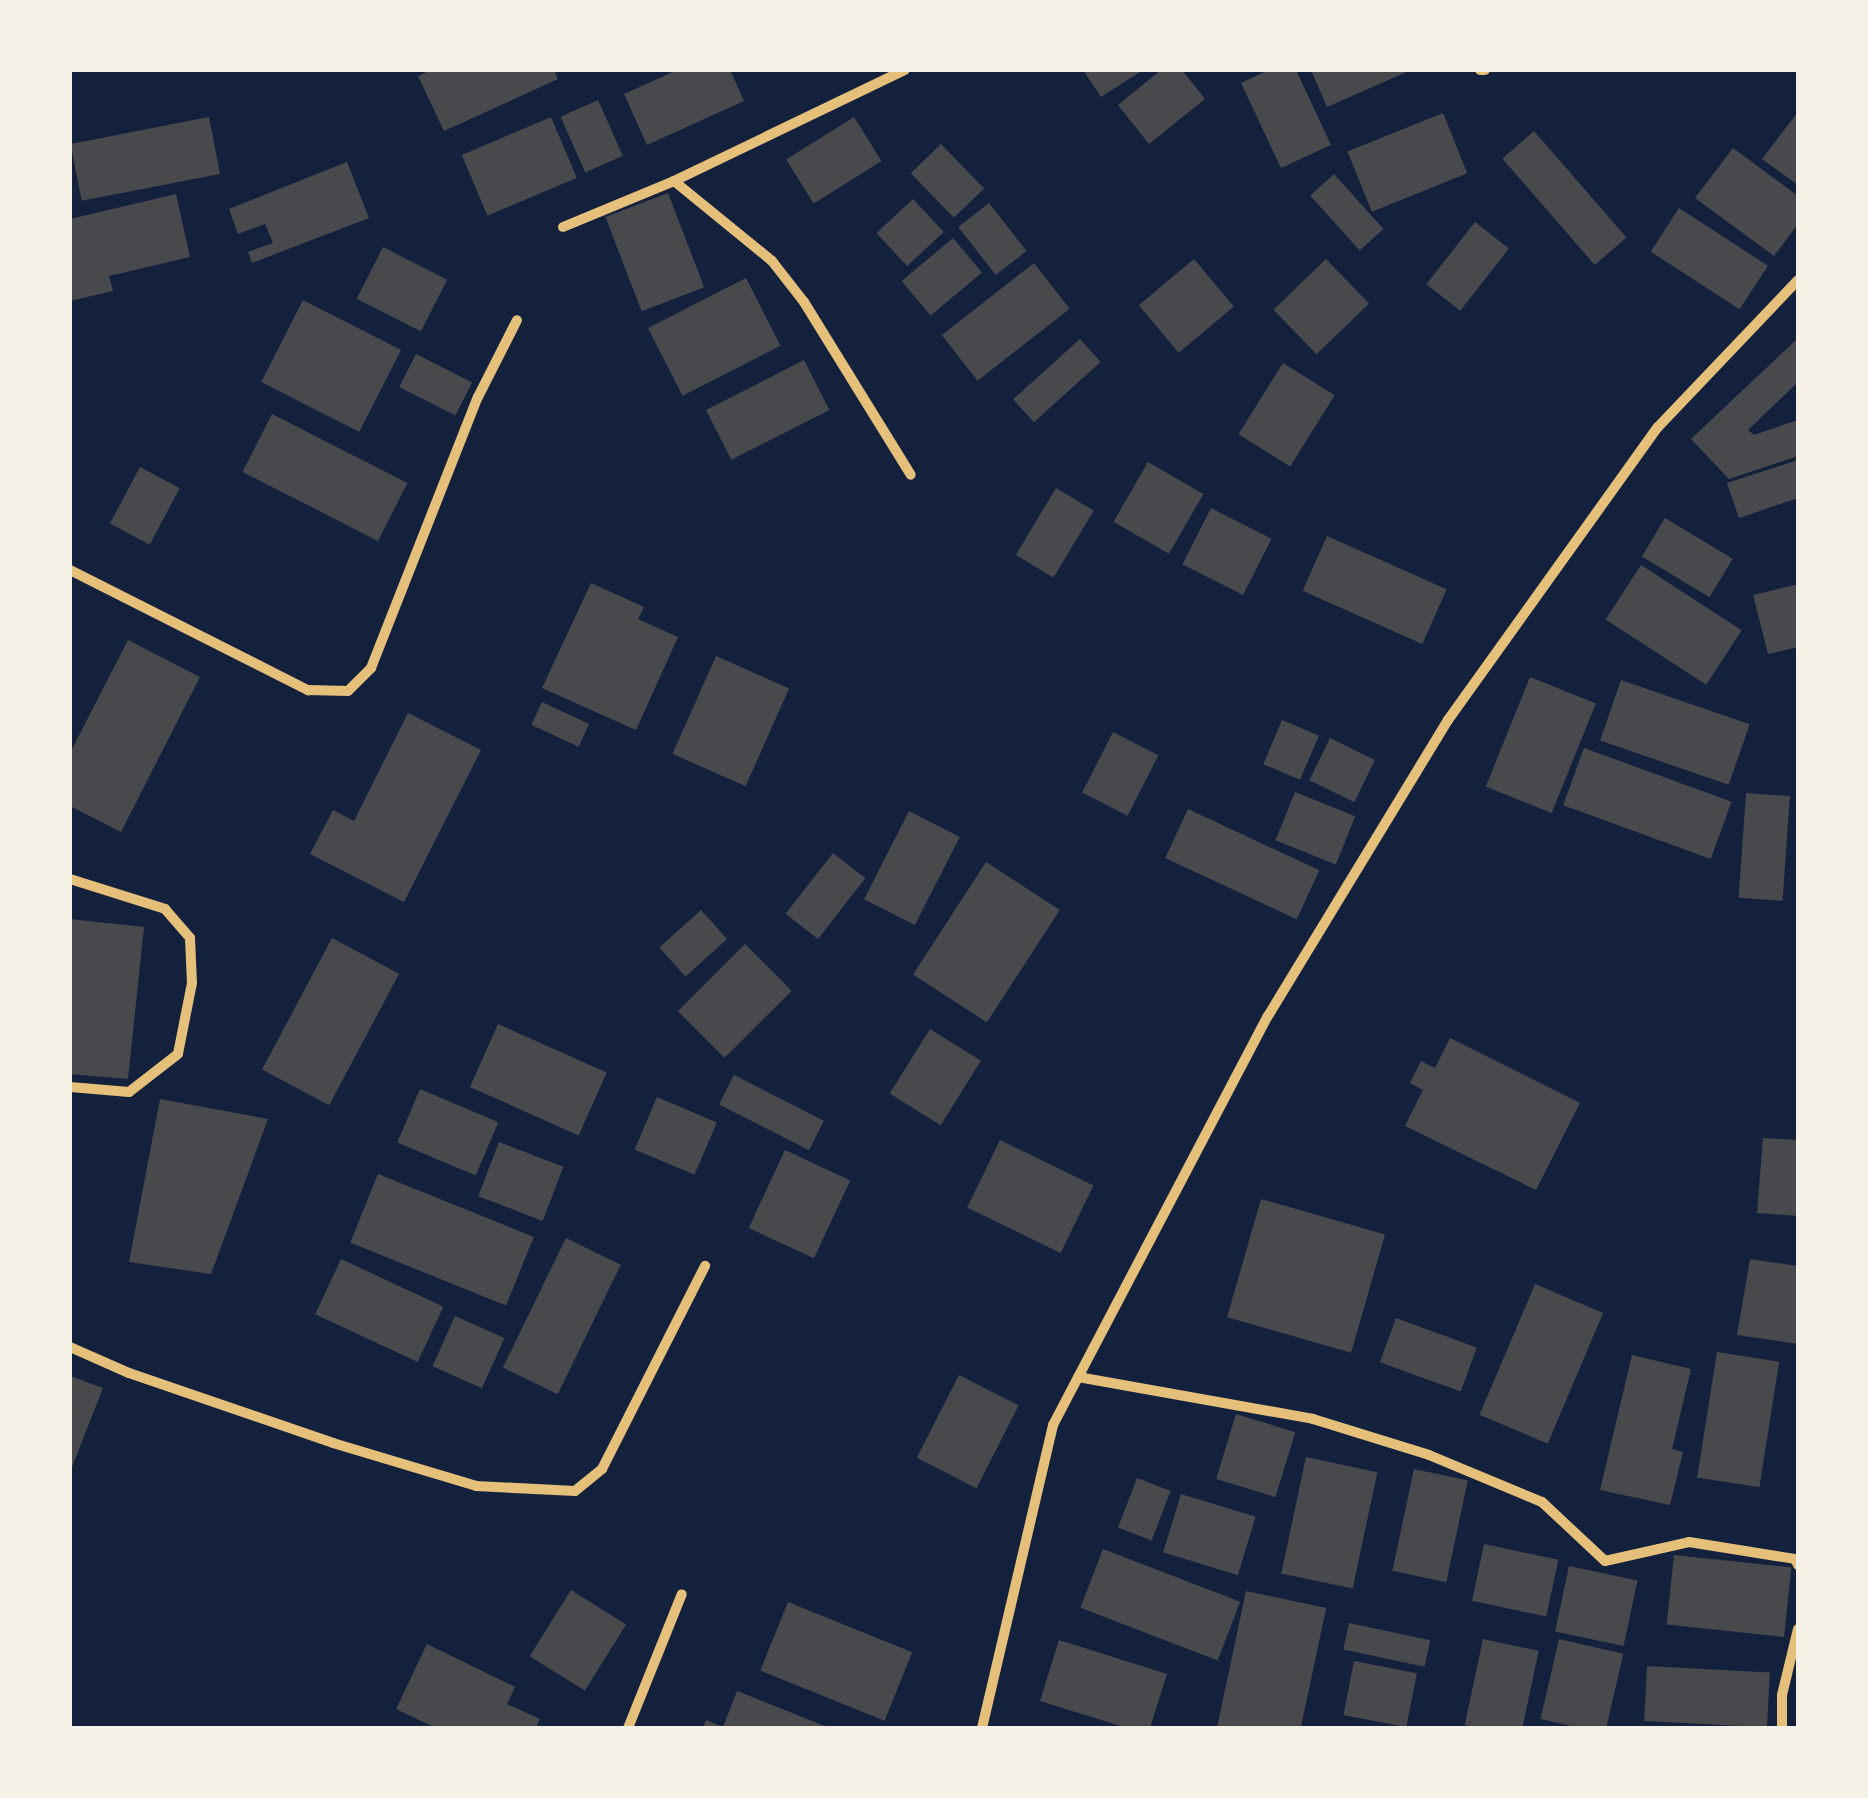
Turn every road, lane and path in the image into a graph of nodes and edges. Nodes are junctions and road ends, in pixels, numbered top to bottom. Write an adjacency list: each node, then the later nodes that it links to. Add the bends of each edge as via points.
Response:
1 (904, 70): 2 (street)
2 (674, 181): 3 (street); 6 (street, via 772,261)
3 (564, 226)
4 (1798, 280): 12 (street, via 1658,427 1448,720 1268,1016)
5 (517, 320): 7 (street, via 478,397 371,668 348,691 308,690)
6 (912, 476)
7 (70, 570)
8 (70, 879): 9 (street, via 165,909 190,938 192,983 178,1054 130,1092)
9 (70, 1087)
10 (705, 1266): 11 (street, via 602,1469 575,1490 476,1486 333,1443)
11 (70, 1347)
12 (1078, 1377): 13 (street, via 1313,1418 1429,1455 1542,1502 1606,1561 1689,1542 1795,1559); 16 (street, via 1053,1425)
13 (1798, 1565)
14 (682, 1594): 17 (street)
15 (1798, 1629): 18 (street, via 1782,1695)
16 (985, 1727)
17 (628, 1728)
18 (1782, 1728)

